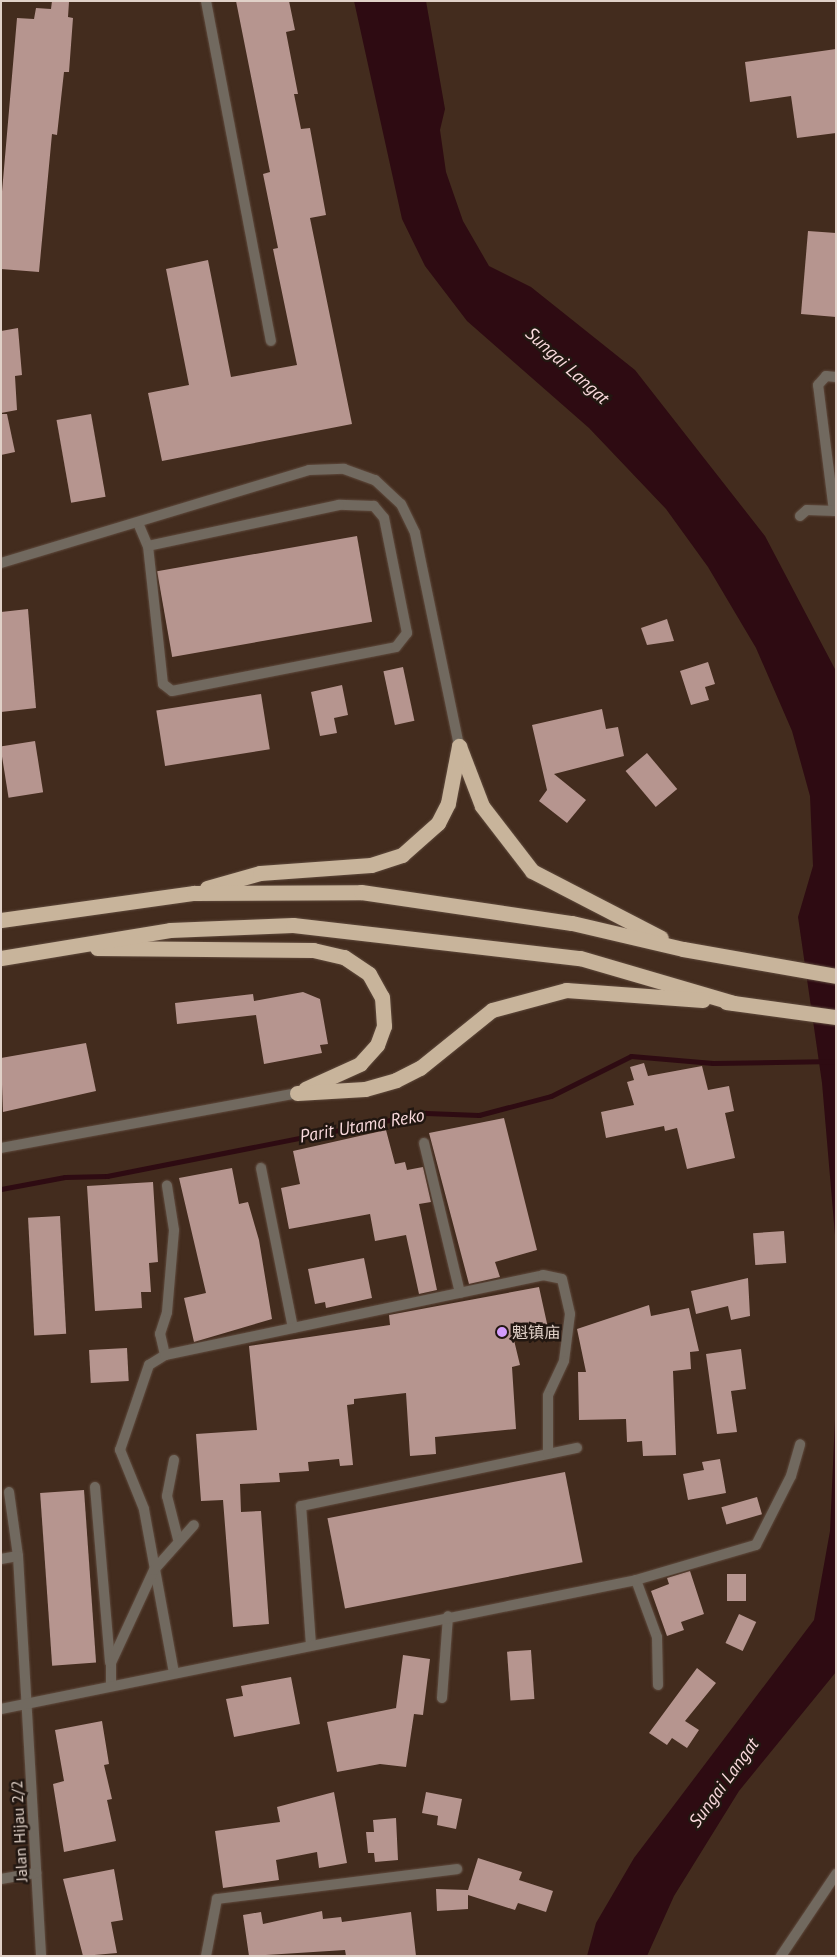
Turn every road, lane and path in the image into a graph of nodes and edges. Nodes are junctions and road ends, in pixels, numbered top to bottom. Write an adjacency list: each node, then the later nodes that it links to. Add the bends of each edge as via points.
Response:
1 (206, 1): 2 (street)
2 (271, 341)
3 (836, 377): 4 (street, via 826,376 818,385)
4 (835, 510): 5 (street, via 808,510)
5 (800, 516)
6 (138, 523): 7 (street); 8 (street); 9 (street, via 310,470 344,469 386,488 401,504 415,533)
7 (148, 546): 7 (street, via 339,506 374,506 384,518 407,633 396,647 172,691 163,684)
8 (1, 563)
9 (459, 746): 10 (highway, via 448,803 438,823 402,855 371,864 260,873); 13 (highway, via 482,806 532,871)
10 (194, 893): 11 (highway); 13 (highway, via 361,892 458,903 572,923)
11 (1, 920)
12 (50, 948): 14 (highway); 16 (highway, via 170,930 293,925 580,958); 18 (highway, via 313,950 344,957 369,974 382,997 384,1026 377,1045 360,1064)
13 (683, 950): 15 (highway)
14 (1, 958)
15 (836, 976)
16 (734, 1003): 17 (highway); 18 (highway, via 566,990 492,1010 420,1068 396,1080 365,1089)
17 (836, 1017)
18 (297, 1093): 20 (street)
19 (424, 1143): 23 (street)
20 (1, 1148)
21 (261, 1168): 24 (street)
22 (167, 1186): 25 (street, via 174,1230 167,1312 160,1334)
23 (460, 1293): 24 (street); 28 (street, via 543,1276 562,1279 570,1314 564,1361 548,1396)
24 (293, 1328): 25 (street)
25 (165, 1355): 36 (street, via 149,1365 120,1450 144,1509)
26 (800, 1444): 37 (street, via 791,1476 756,1545)
27 (577, 1448): 28 (street)
28 (548, 1453): 39 (street, via 302,1506)
29 (174, 1460): 33 (street, via 167,1496)
30 (96, 1487): 40 (street)
31 (9, 1492): 34 (street, Jalan Hijau 2/2)
32 (194, 1525): 33 (street)
33 (178, 1539): 36 (street)
34 (18, 1556): 35 (street); 45 (street, Jalan Hijau 2/2)
35 (1, 1559)
36 (154, 1570): 40 (street); 41 (street)
37 (636, 1580): 38 (street); 42 (street, via 657,1637)
38 (448, 1616): 39 (street); 44 (street)
39 (311, 1645): 41 (street)
40 (111, 1663): 43 (street)
41 (174, 1673): 43 (street)
42 (658, 1685)
43 (111, 1686): 45 (street)
44 (442, 1698)
45 (26, 1704): 46 (street); 48 (street, Jalan Hijau 2/2)
46 (1, 1709)
47 (457, 1869): 52 (street, via 217,1899)
48 (36, 1873): 50 (street); 51 (street, Jalan Hijau 2/2)
49 (836, 1874): 53 (street)
50 (1, 1880)
51 (41, 1956)
52 (206, 1956)
53 (781, 1956)

